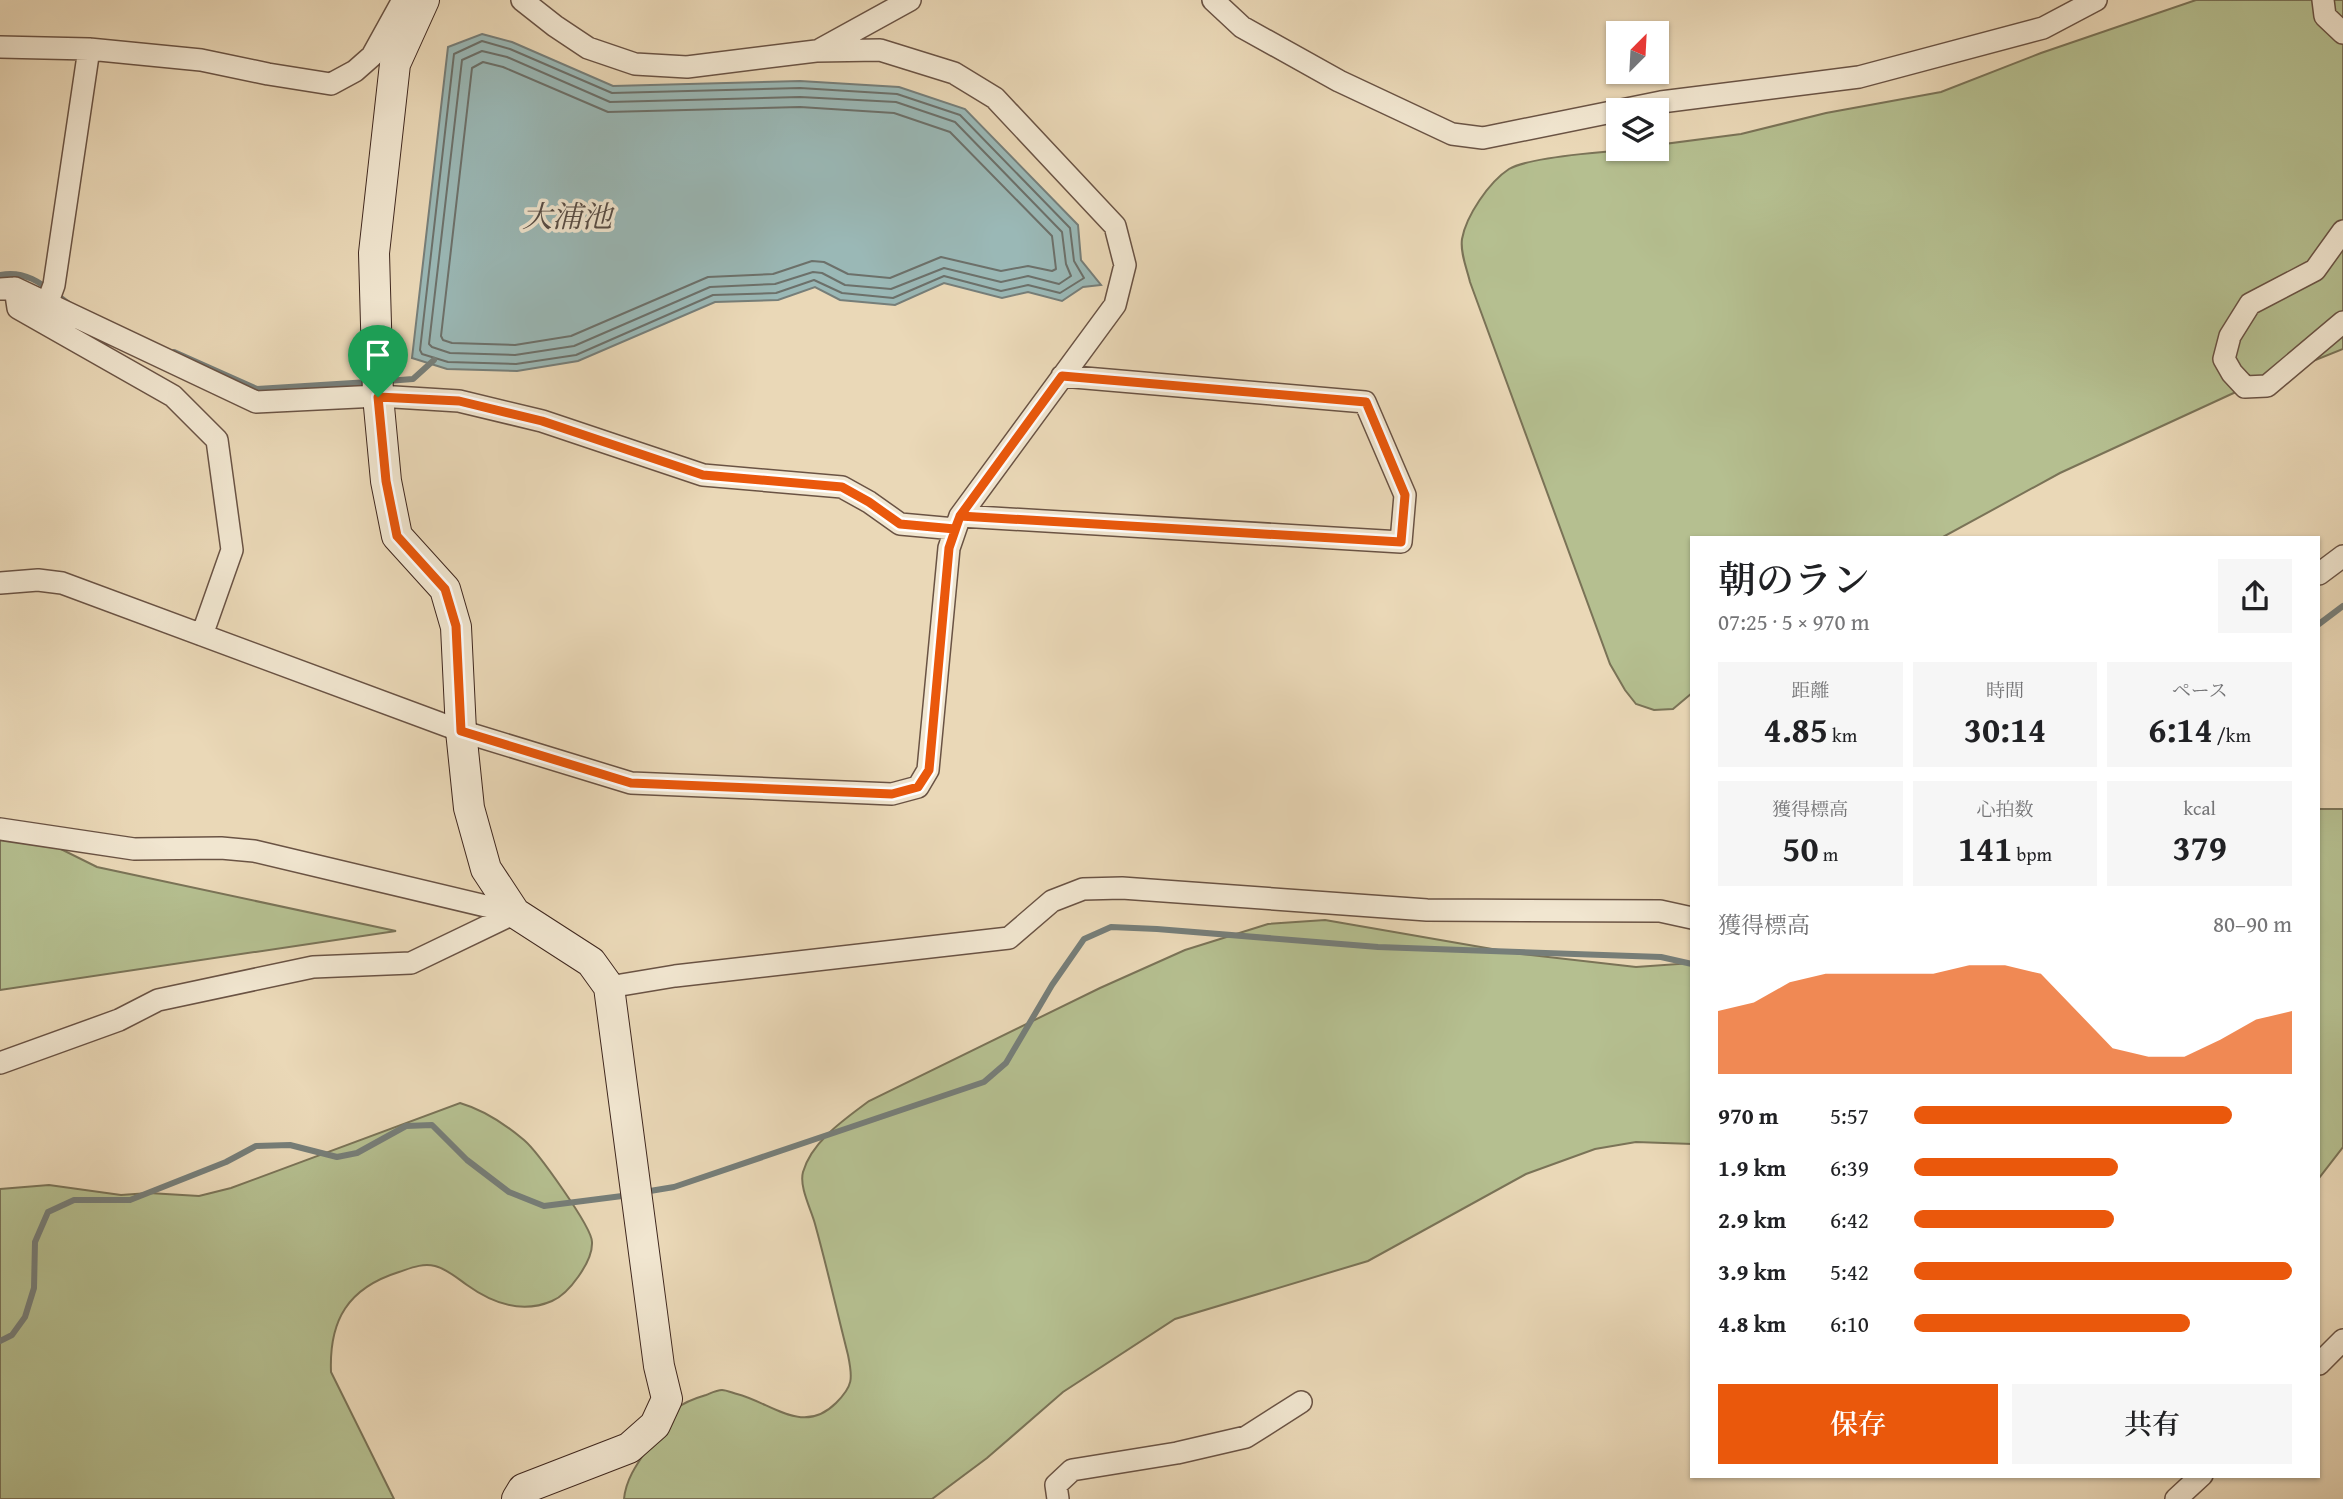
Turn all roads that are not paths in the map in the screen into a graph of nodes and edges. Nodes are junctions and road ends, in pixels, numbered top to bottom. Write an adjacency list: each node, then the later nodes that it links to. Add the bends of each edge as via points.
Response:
1 (403, 0): 10 (street, via 372,56 331,84 201,60)
2 (424, 0): 17 (street, via 395,64 374,253)
3 (522, 0): 11 (street, via 588,48 635,64 687,67)
4 (910, 0): 11 (street)
5 (1213, 0): 6 (street, via 1242,27 1339,81 1451,134 1483,138 1661,102 1859,77 2043,28)
6 (2096, 0)
7 (2323, 0): 8 (street, via 2325,16)
8 (2343, 33)
9 (0, 47): 10 (street)
10 (89, 50): 14 (street, via 54,285)
11 (816, 51): 16 (street, via 880,50 954,73 995,98 1115,226 1125,265 1115,305)
12 (2343, 231): 15 (street, via 2315,270 2250,304 2230,336 2224,359 2245,387 2267,386)
13 (8, 288): 14 (street); 22 (street, via 18,308 173,396 217,440 232,550)
14 (47, 304): 17 (street, via 256,402)
15 (2343, 322)
16 (1062, 376): 18 (street); 18 (street, via 1366,402 1405,495 1401,542)
17 (378, 397): 18 (street, via 459,401 542,421 703,475 842,487 900,524); 23 (street, via 397,536 445,589 456,626)
18 (957, 522): 23 (street, via 949,548 929,770 918,787 892,794 631,783)
19 (2343, 556): 20 (street)
20 (2320, 573)
21 (0, 583): 22 (street, via 62,583)
22 (202, 635): 23 (street)
23 (461, 731): 25 (street, via 469,808 486,869)
24 (0, 829): 25 (street, via 134,849 254,850)
25 (515, 913): 27 (street, via 591,962); 28 (street, via 411,963 313,967 158,1000 119,1020)
26 (1690, 918): 27 (street, via 1660,911 1427,910 1122,888 1083,890 1052,901 1009,938)
27 (609, 987): 33 (street, via 667,1399 655,1425 629,1448 523,1489)
28 (0, 1063)
29 (2343, 1340): 30 (street)
30 (2320, 1363)
31 (1301, 1402): 34 (street, via 1246,1437 1072,1470 1056,1485)
32 (2199, 1478): 35 (street)
33 (517, 1499)
34 (1058, 1499)
35 (2176, 1499)

